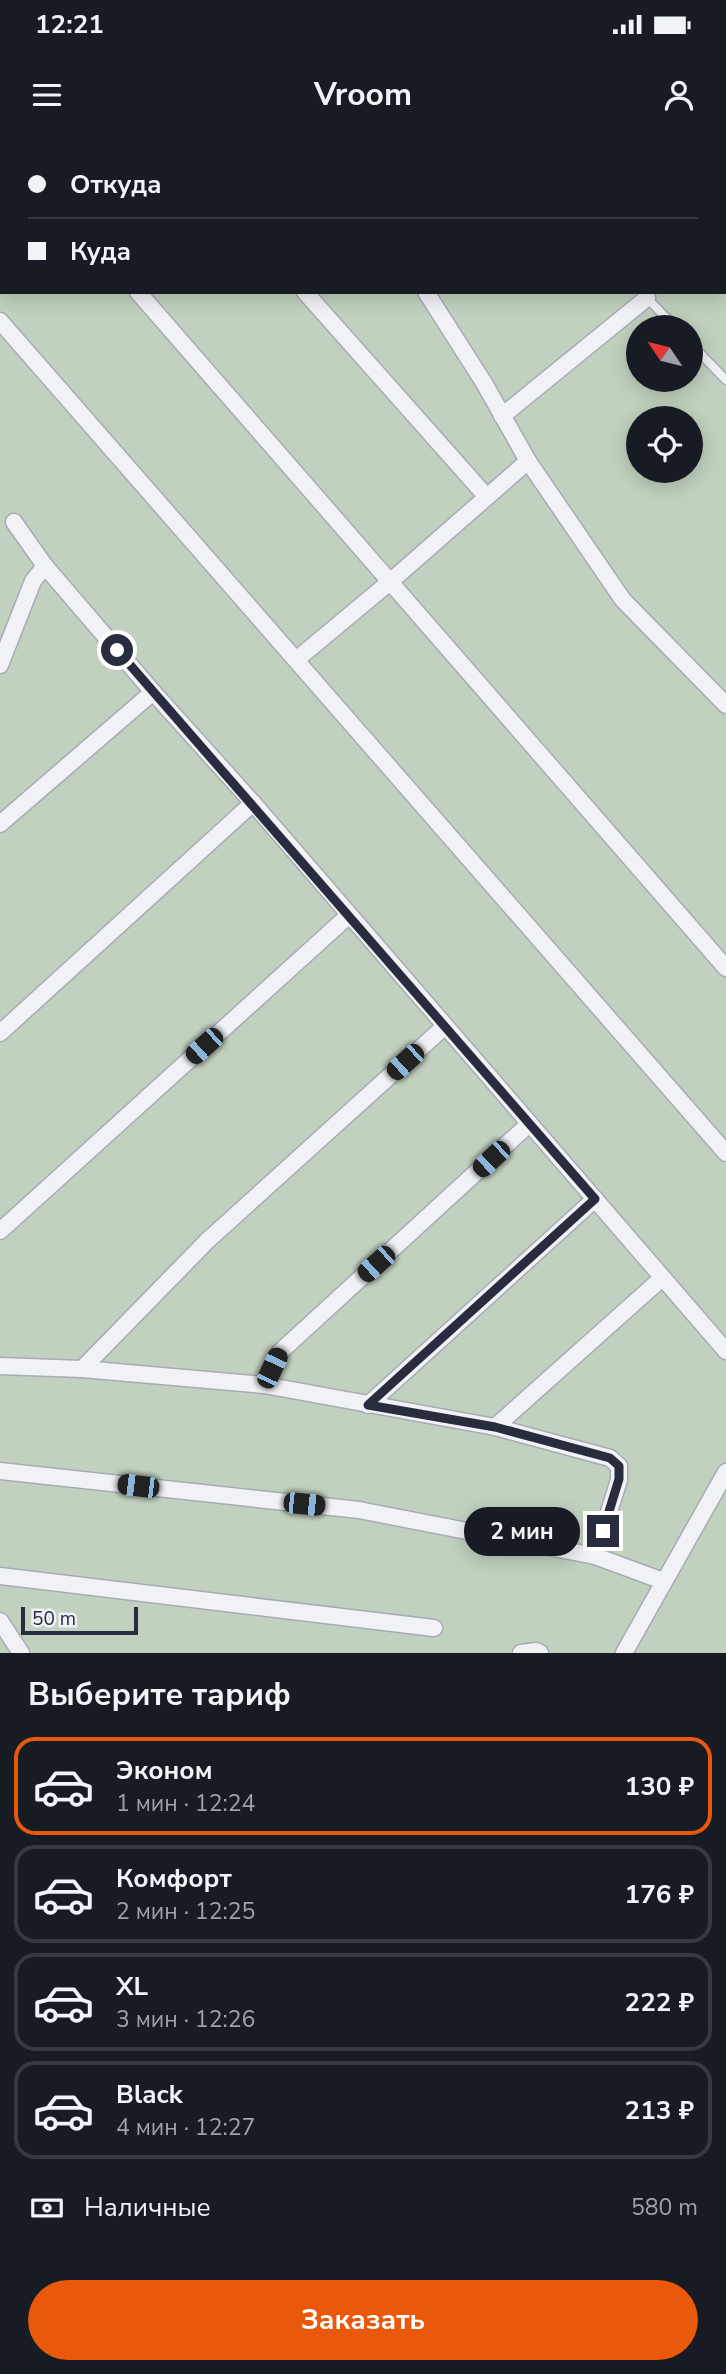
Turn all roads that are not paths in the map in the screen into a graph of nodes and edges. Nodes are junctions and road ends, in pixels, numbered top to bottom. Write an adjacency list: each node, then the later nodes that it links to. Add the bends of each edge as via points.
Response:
1 (140, 294): 14 (street)
2 (306, 294): 11 (street)
3 (427, 294): 9 (street)
4 (644, 295): 5 (lane); 9 (street)
5 (663, 315)
6 (0, 321): 15 (street)
7 (704, 357): 8 (lane)
8 (726, 380)
9 (502, 416): 10 (street)
10 (528, 461): 11 (street); 18 (street, via 623,600)
11 (486, 496): 14 (street)
12 (14, 522): 13 (street)
13 (46, 566): 16 (street, via 33,581); 17 (street)
14 (391, 581): 15 (street); 22 (street)
15 (296, 660): 26 (street)
16 (0, 665)
17 (153, 692): 19 (street); 20 (street)
18 (726, 705)
19 (253, 803): 21 (street); 24 (street)
20 (0, 824)
21 (348, 916): 23 (street); 28 (street)
22 (726, 968)
23 (444, 1027): 25 (street); 32 (street, via 207,1241)
24 (0, 1032)
25 (529, 1124): 27 (street); 33 (street, via 280,1352)
26 (726, 1153)
27 (595, 1199): 29 (street); 34 (street)
28 (0, 1231)
29 (661, 1279): 30 (street); 35 (street)
30 (726, 1352)
31 (0, 1366): 32 (street)
32 (82, 1369): 33 (street)
33 (264, 1385): 34 (street)
34 (368, 1405): 35 (street)
35 (495, 1427): 38 (street, via 610,1458 619,1466)
36 (0, 1471): 38 (street, via 359,1510)
37 (726, 1472): 40 (street)
38 (595, 1556): 40 (street)
39 (0, 1576): 42 (street)
40 (663, 1581): 43 (street)
41 (0, 1621): 44 (street)
42 (434, 1628)
43 (630, 1652)
44 (21, 1653)
45 (522, 1653): 46 (street)
46 (540, 1653)

